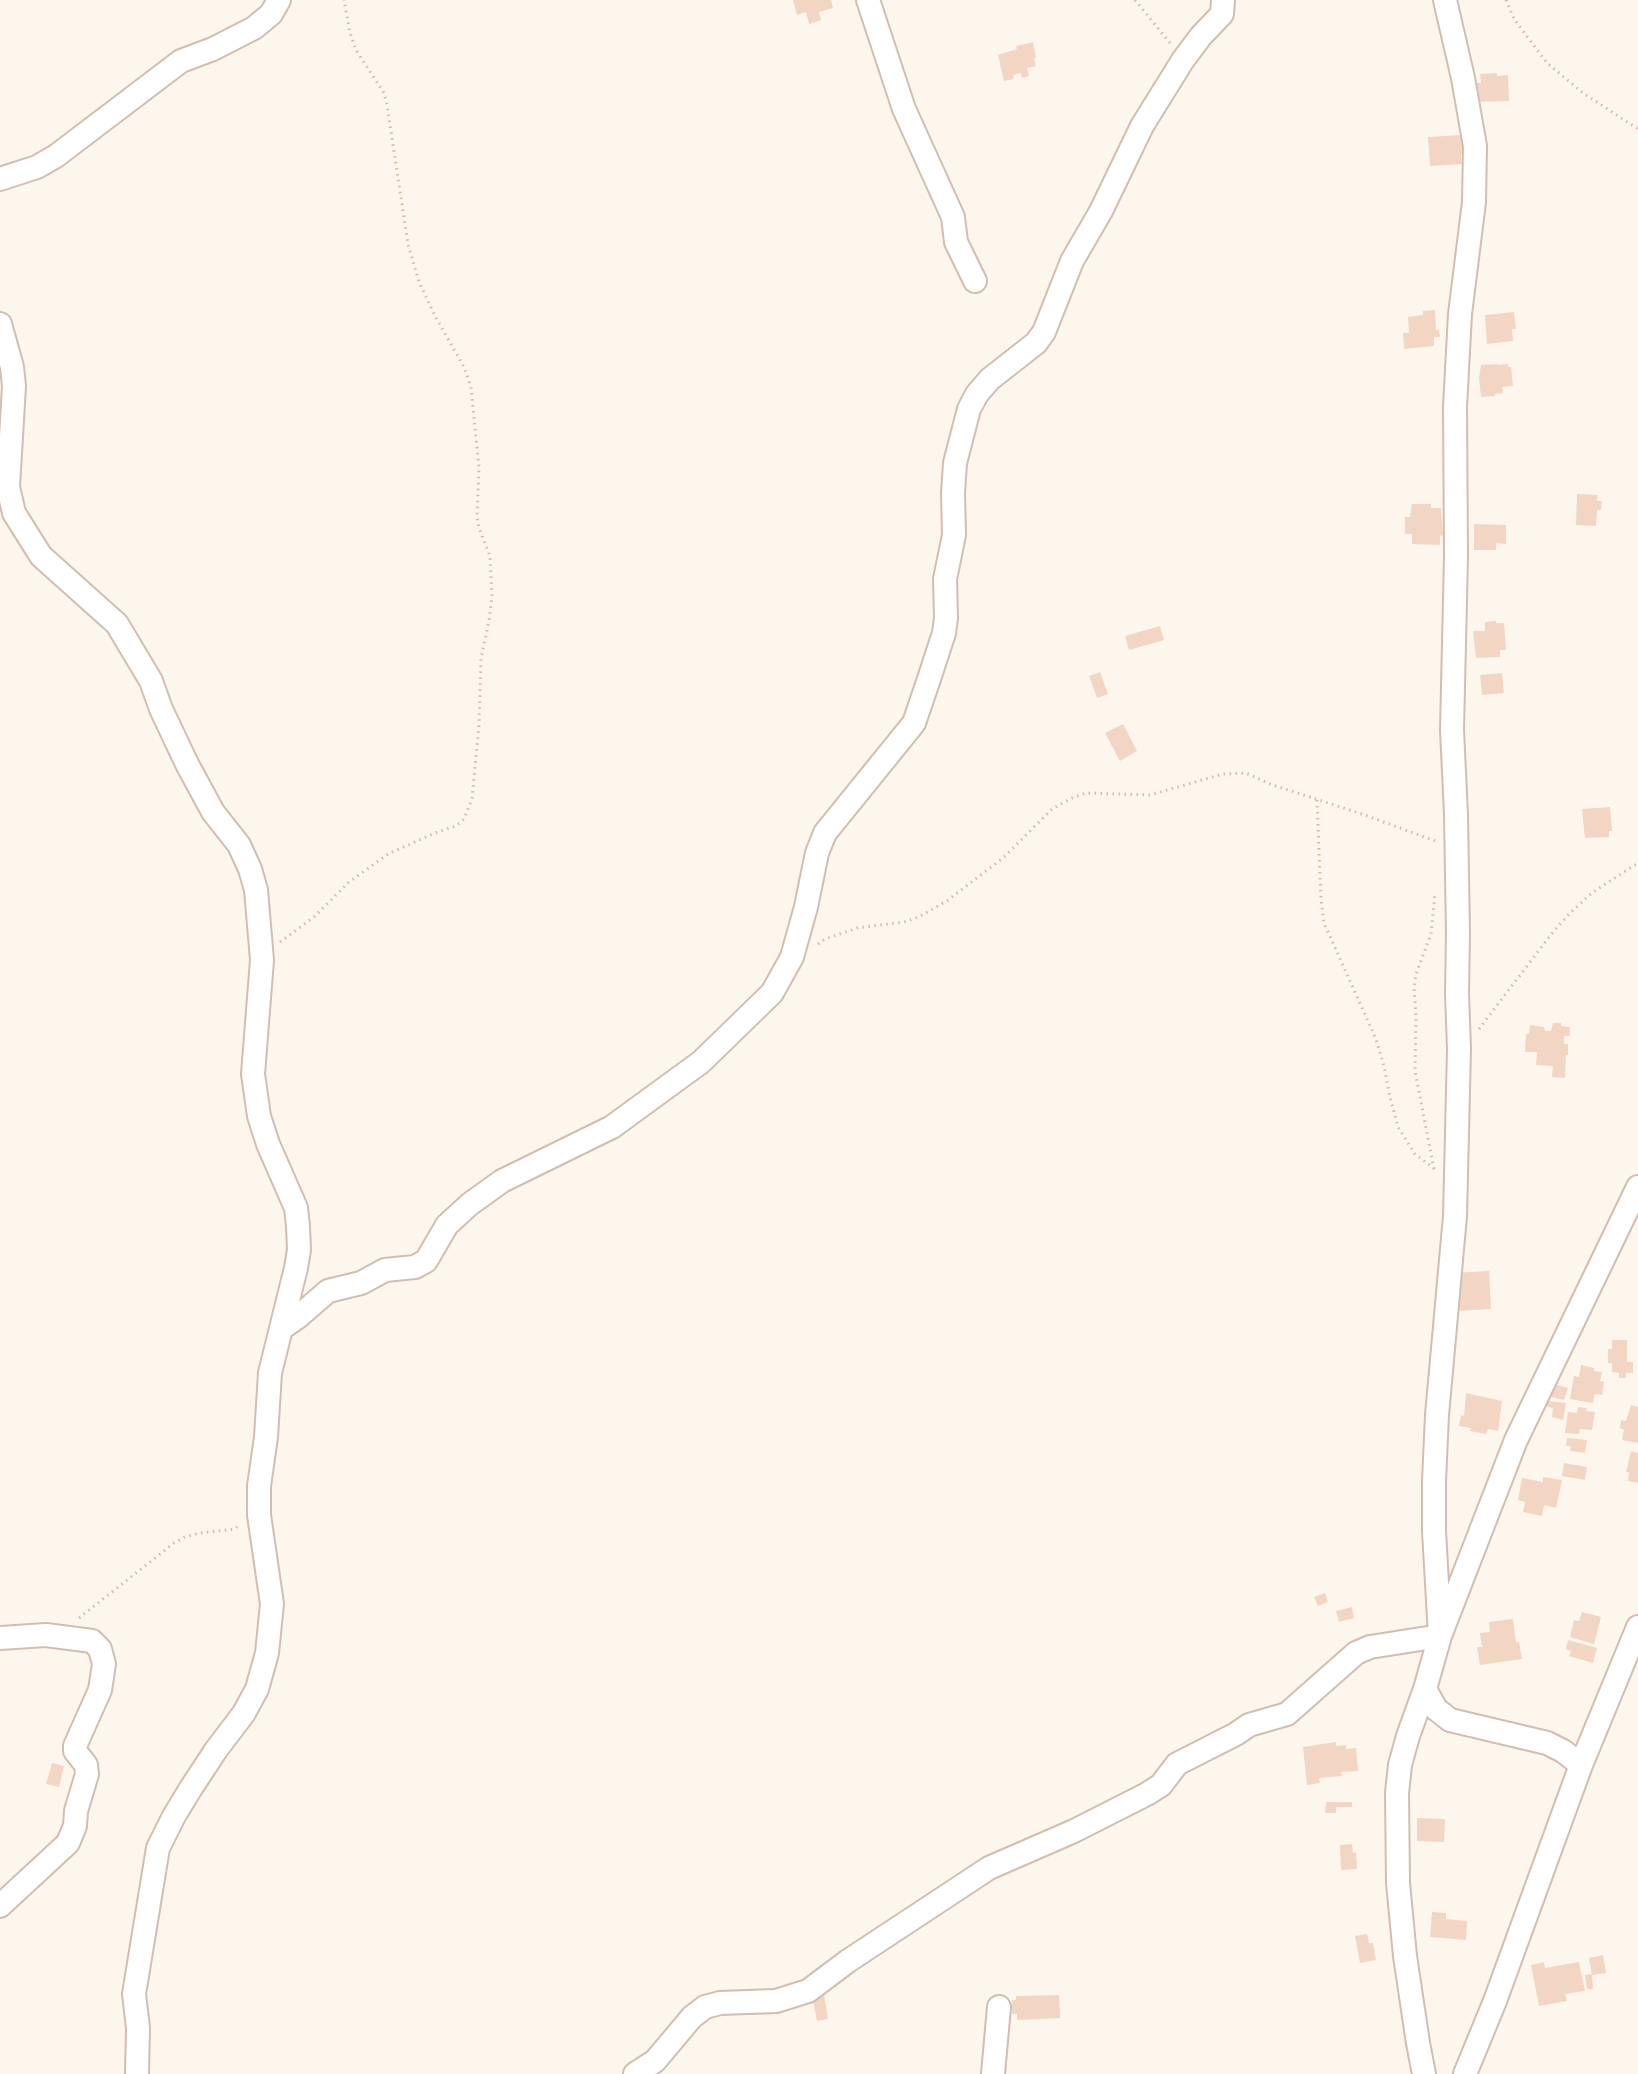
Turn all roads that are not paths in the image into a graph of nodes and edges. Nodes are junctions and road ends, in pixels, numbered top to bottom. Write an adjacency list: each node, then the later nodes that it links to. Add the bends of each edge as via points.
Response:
1 (279, 0): 5 (street, via 271,14 254,28 213,50 181,61 47,162)
2 (868, 0): 6 (street, via 904,109 953,217 956,242)
3 (1445, 0): 11 (street, via 1475,146 1474,202 1460,314 1455,407 1452,730 1459,1049 1455,1191 1434,1481)
4 (1226, 5): 9 (street, via 1183,60 1142,126 1072,261 1044,332 1036,343 990,379 969,409 955,463 954,534 945,579 944,633 929,679 914,723 825,833 792,957 772,993 701,1062 612,1127 502,1181 470,1204 447,1225 426,1261 415,1267 385,1270 328,1291)
5 (0, 179)
6 (975, 282)
7 (0, 324): 9 (street, via 14,386 8,487 14,513 41,556 117,624 145,671 213,812 238,845 256,890 261,956 254,1074 259,1116 296,1208 298,1226 299,1250)
8 (1638, 1187): 11 (street, via 1516,1440)
9 (282, 1328): 17 (street, via 270,1373 259,1486 259,1515 272,1604 267,1653 257,1689 244,1713 191,1788 158,1848 134,1994 138,2028)
10 (1638, 1627): 14 (street)
11 (1440, 1636): 13 (street); 18 (street, via 1370,1647 1356,1653 1287,1714 1249,1725 1178,1764 1161,1785 1147,1794 1074,1832 989,1868 808,1992 776,2001 705,2007 654,2061)
12 (0, 1638): 15 (street, via 46,1635 92,1641 100,1649 104,1664 100,1690 75,1746 87,1774 75,1827 68,1843)
13 (1425, 1689): 14 (street, via 1436,1709 1450,1720 1547,1743); 20 (street, via 1404,1750 1397,1792 1398,1882 1405,1956)
14 (1581, 1765): 21 (street)
15 (0, 1906)
16 (999, 2007): 19 (street)
17 (136, 2074)
18 (634, 2074)
19 (993, 2074)
20 (1425, 2074)
21 (1465, 2074)

